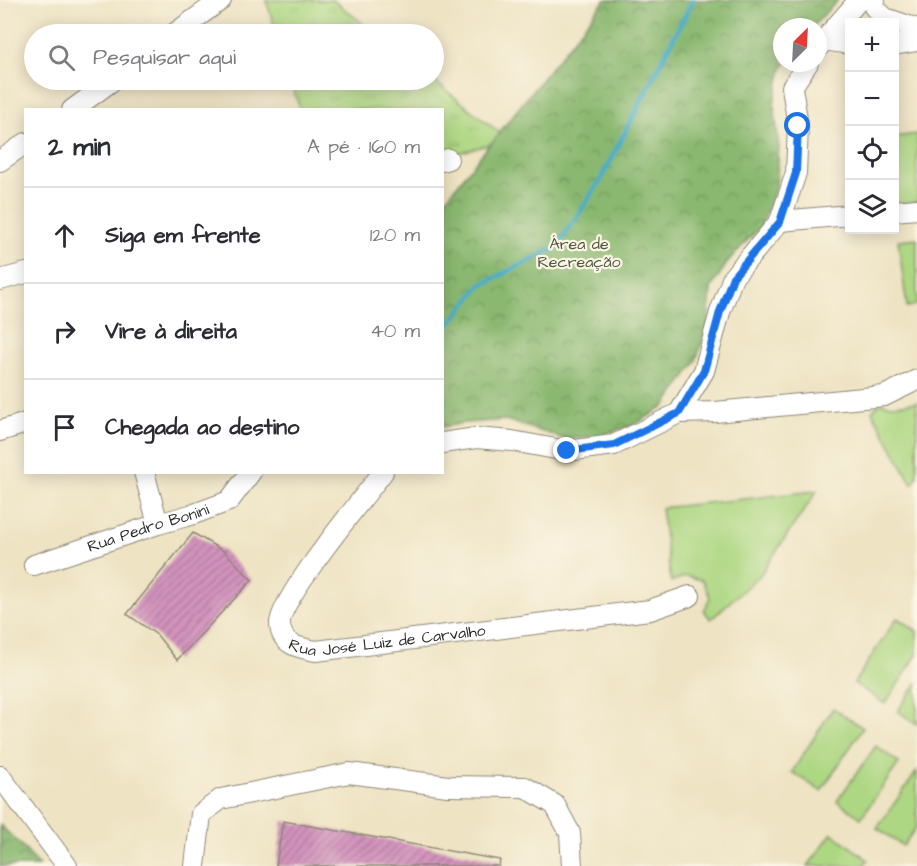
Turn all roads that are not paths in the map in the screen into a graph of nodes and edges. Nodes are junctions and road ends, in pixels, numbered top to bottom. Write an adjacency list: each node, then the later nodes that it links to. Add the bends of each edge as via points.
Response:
1 (221, 0): 4 (street)
2 (859, 0): 6 (street)
3 (875, 0): 5 (street, via 874,7 885,18)
4 (188, 24)
5 (917, 29)
6 (827, 37)
7 (917, 41): 10 (street)
8 (827, 44): 9 (street)
9 (845, 44)
10 (899, 44)
11 (802, 72): 19 (street, via 792,87 798,126 796,173)
12 (99, 90): 13 (street)
13 (75, 108)
14 (24, 144): 15 (street)
15 (0, 161)
16 (917, 208): 17 (street)
17 (899, 210)
18 (845, 215): 19 (street)
19 (780, 222): 23 (street, via 733,277 704,371)
20 (24, 274): 21 (street)
21 (0, 280)
22 (917, 380): 23 (street, via 884,396)
23 (679, 413): 26 (street, via 614,445 567,451 476,438)
24 (24, 424): 25 (street)
25 (0, 431)
26 (444, 443)
27 (145, 474): 30 (street)
28 (249, 474): 30 (street, Rua Pedro Bonini, via 229,501)
29 (381, 474): 32 (street, Rua José Luiz de Carvalho, via 284,609 279,623 284,638 296,648 316,651 650,610)
30 (158, 524): 31 (street, Rua Pedro Bonini)
31 (34, 565)
32 (690, 596)
33 (0, 776): 34 (street)
34 (67, 866)
35 (195, 866): 36 (street, via 201,813 221,799 349,773 447,786 525,787 555,805 570,833)
36 (572, 866)

